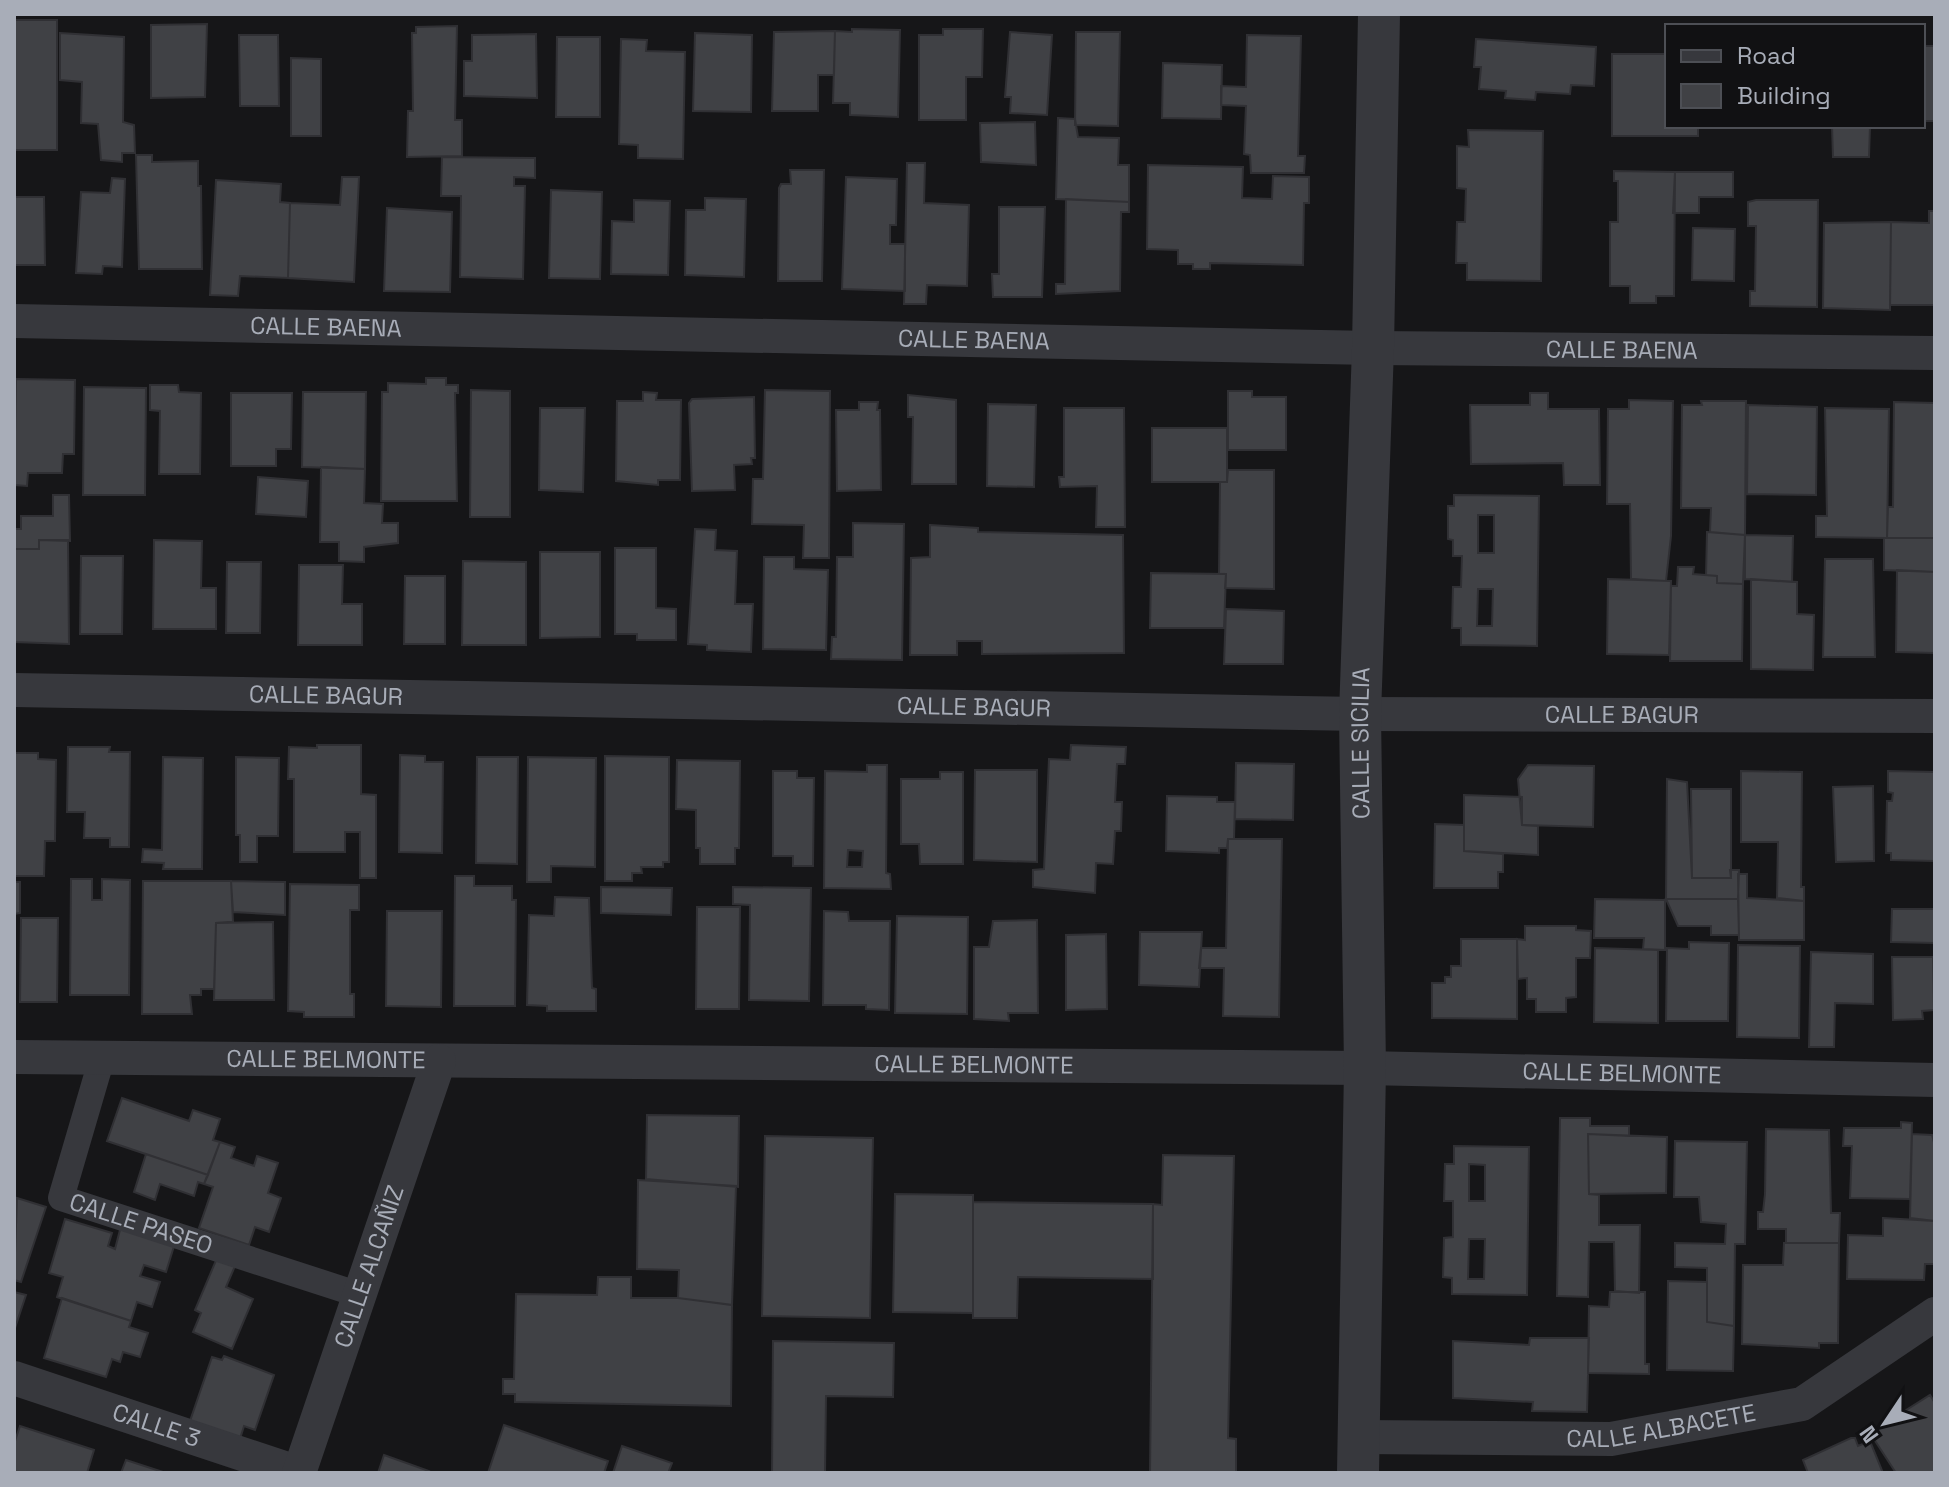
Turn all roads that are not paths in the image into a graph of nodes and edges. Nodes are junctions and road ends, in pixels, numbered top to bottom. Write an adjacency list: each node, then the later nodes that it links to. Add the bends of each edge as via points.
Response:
1 (1379, 14): 3 (street, CALLE SICILIA)
2 (14, 321): 3 (street, CALLE BAENA)
3 (1373, 348): 4 (street, CALLE BAENA); 6 (street, CALLE SICILIA)
4 (1935, 353)
5 (14, 690): 6 (street, CALLE BAGUR)
6 (1360, 714): 7 (street, CALLE BAGUR); 11 (street, CALLE SICILIA)
7 (1935, 716)
8 (14, 1057): 9 (street, CALLE BELMONTE)
9 (102, 1058): 10 (street, CALLE BELMONTE); 13 (street, CALLE PASEO, via 61,1198)
10 (439, 1061): 11 (street, CALLE BELMONTE); 13 (street, CALLE ALCAÑIZ)
11 (1365, 1068): 12 (street, CALLE BELMONTE); 16 (street, CALLE SICILIA)
12 (1935, 1080)
13 (360, 1295): 17 (street, CALLE ALCAÑIZ)
14 (1935, 1314): 16 (street, CALLE ALBACETE, via 1802,1404 1611,1439)
15 (14, 1378): 17 (street, CALLE 3)
16 (1358, 1455)
17 (299, 1473)

